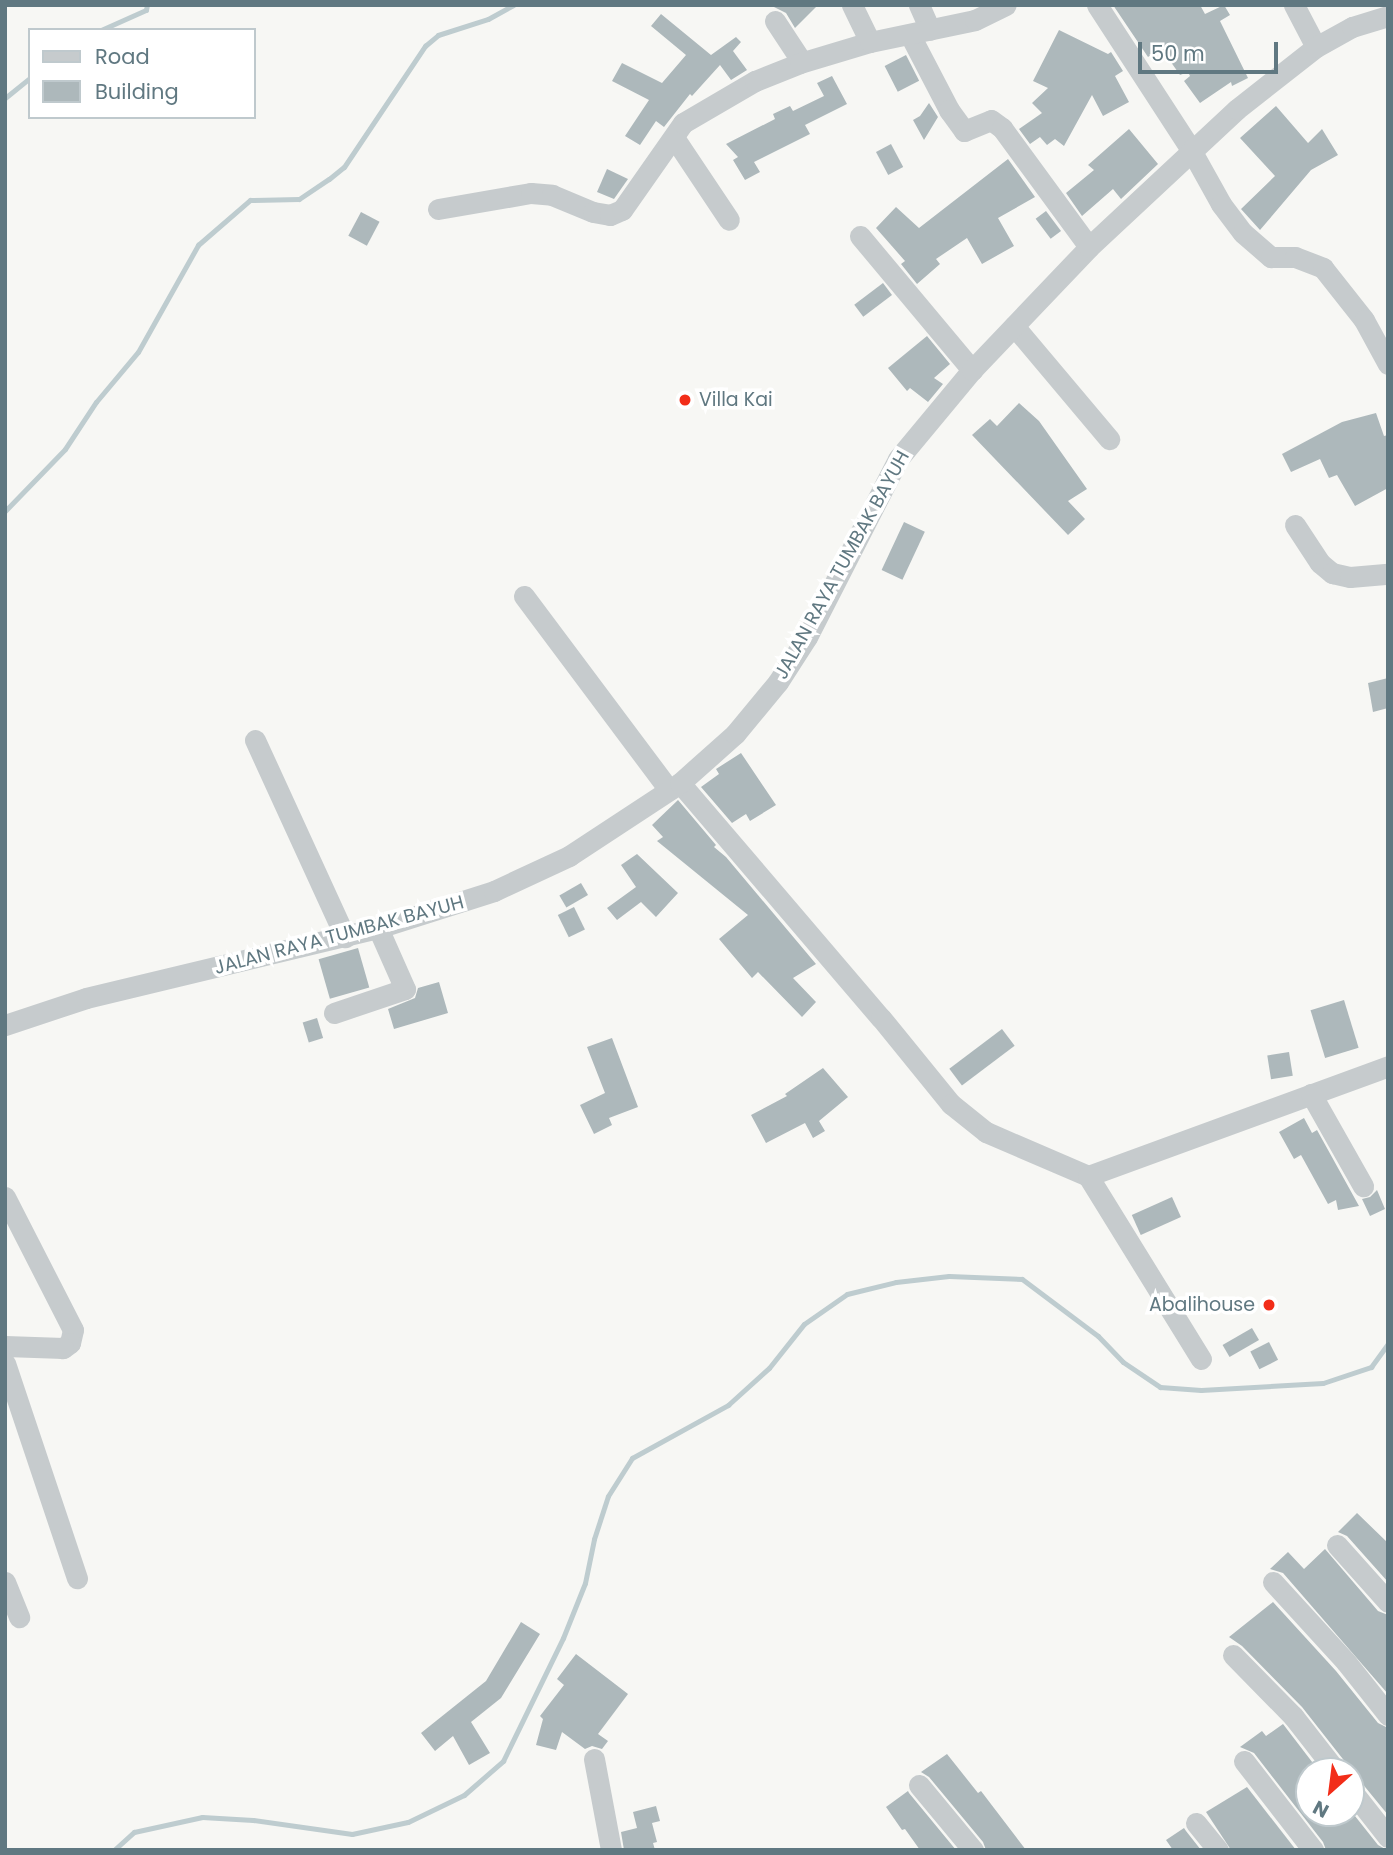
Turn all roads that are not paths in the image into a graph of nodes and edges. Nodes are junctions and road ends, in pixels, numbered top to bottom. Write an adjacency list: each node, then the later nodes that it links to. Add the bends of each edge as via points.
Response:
1 (852, 5): 9 (street)
2 (919, 5): 8 (street)
3 (1006, 5): 8 (street, via 975,20)
4 (1097, 5): 13 (street)
5 (1294, 5): 10 (street)
6 (1382, 13): 10 (street, JALAN RAYA TUMBAK BAYUH)
7 (775, 21): 11 (street)
8 (920, 33): 9 (street); 17 (street, via 949,110 964,131 991,120 1002,128)
9 (870, 42): 11 (street)
10 (1316, 47): 13 (street, JALAN RAYA TUMBAK BAYUH)
11 (802, 62): 12 (street, via 754,81 683,123)
12 (675, 139): 14 (street, via 622,210 610,215 531,192); 15 (street)
13 (1191, 150): 17 (street, JALAN RAYA TUMBAK BAYUH); 19 (street, via 1243,233 1271,257 1295,257 1323,268 1364,320)
14 (438, 209)
15 (729, 220)
16 (860, 236): 20 (street)
17 (1089, 247): 18 (street, JALAN RAYA TUMBAK BAYUH)
18 (1014, 326): 20 (street, JALAN RAYA TUMBAK BAYUH); 21 (street)
19 (1388, 364)
20 (972, 370): 26 (street, JALAN RAYA TUMBAK BAYUH, via 898,459 807,637 778,682 734,734)
21 (1109, 439)
22 (1296, 525): 23 (street, via 1320,563 1332,573 1350,577)
23 (1388, 574)
24 (524, 596): 26 (street)
25 (255, 740): 28 (street)
26 (674, 786): 27 (street, JALAN RAYA TUMBAK BAYUH, via 557,862 485,895); 33 (street, via 881,1018 951,1104 986,1132)
27 (378, 928): 28 (street, JALAN RAYA TUMBAK BAYUH); 29 (street, via 405,989)
28 (345, 937): 30 (street, JALAN RAYA TUMBAK BAYUH, via 86,998)
29 (334, 1013)
30 (5, 1025)
31 (1388, 1066): 32 (street)
32 (1311, 1094): 33 (street); 34 (street)
33 (1087, 1176): 37 (street)
34 (1363, 1186)
35 (5, 1197): 36 (street, via 73,1330 70,1343 63,1348)
36 (5, 1346)
37 (1201, 1359)
38 (5, 1363): 40 (street)
39 (1337, 1545): 43 (street)
40 (77, 1578)
41 (5, 1582): 44 (street)
42 (1273, 1582): 46 (street)
43 (1388, 1602)
44 (19, 1617)
45 (1233, 1656): 47 (street, via 1293,1716)
46 (1388, 1715)
47 (1325, 1757)
48 (594, 1759): 54 (street)
49 (1244, 1761): 57 (street)
50 (919, 1785): 55 (street)
51 (1365, 1808): 53 (street)
52 (1196, 1823): 56 (street)
53 (1388, 1837)
54 (611, 1850)
55 (973, 1850)
56 (1218, 1850)
57 (1313, 1850)

